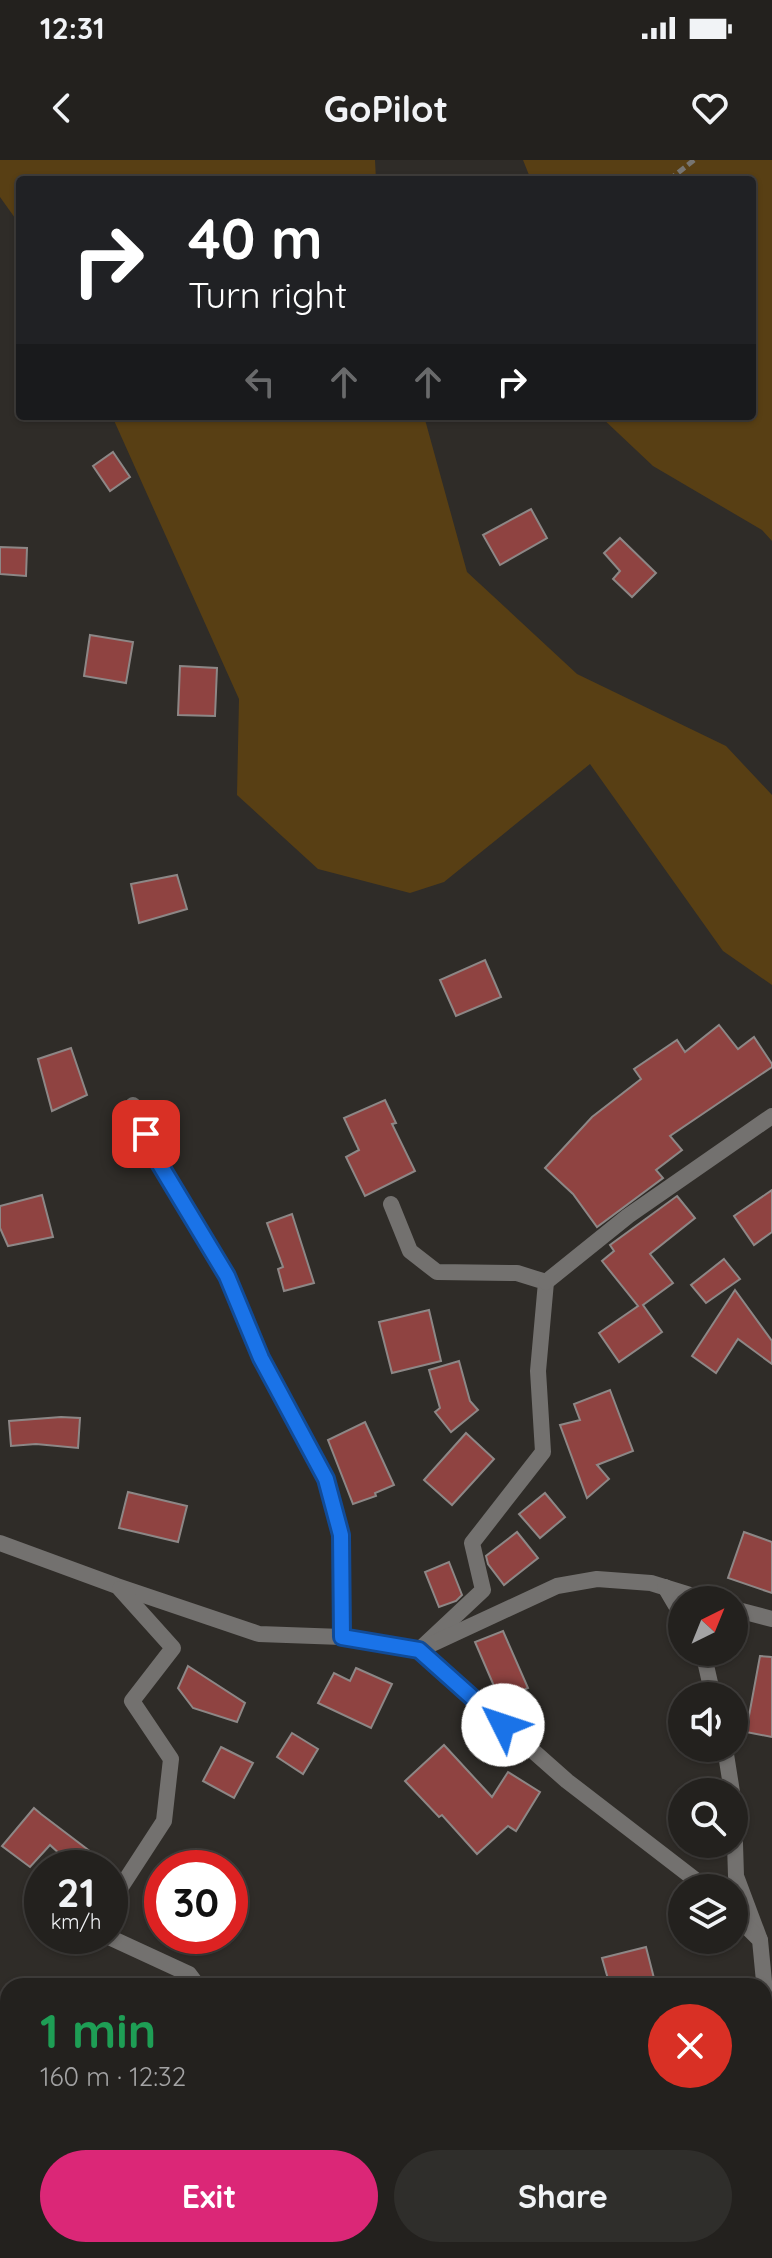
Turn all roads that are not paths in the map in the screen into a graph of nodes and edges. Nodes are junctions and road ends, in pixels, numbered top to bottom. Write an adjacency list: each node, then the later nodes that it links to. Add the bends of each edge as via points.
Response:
1 (133, 1105): 12 (street, via 159,1163 227,1276 261,1358 326,1479 341,1535)
2 (772, 1116): 4 (street, via 628,1216)
3 (391, 1204): 4 (street, via 410,1251 437,1272 517,1273)
4 (546, 1282): 13 (street, via 538,1371 543,1452 472,1543 483,1590)
5 (0, 1543): 6 (street)
6 (117, 1586): 12 (street, via 259,1634); 16 (street, via 173,1648 132,1701 171,1759 164,1821)
7 (665, 1587): 8 (street); 9 (street); 13 (street, via 597,1579 557,1586)
8 (668, 1588)
9 (668, 1592)
10 (748, 1613): 11 (street)
11 (772, 1619)
12 (342, 1637): 13 (street)
13 (419, 1650): 15 (street, via 567,1781)
14 (735, 1858): 18 (street, via 736,1876)
15 (688, 1874)
16 (128, 1876)
17 (748, 1928): 18 (street)
18 (760, 1940): 21 (street)
19 (128, 1946): 20 (street)
20 (192, 1978)
21 (764, 1978)

